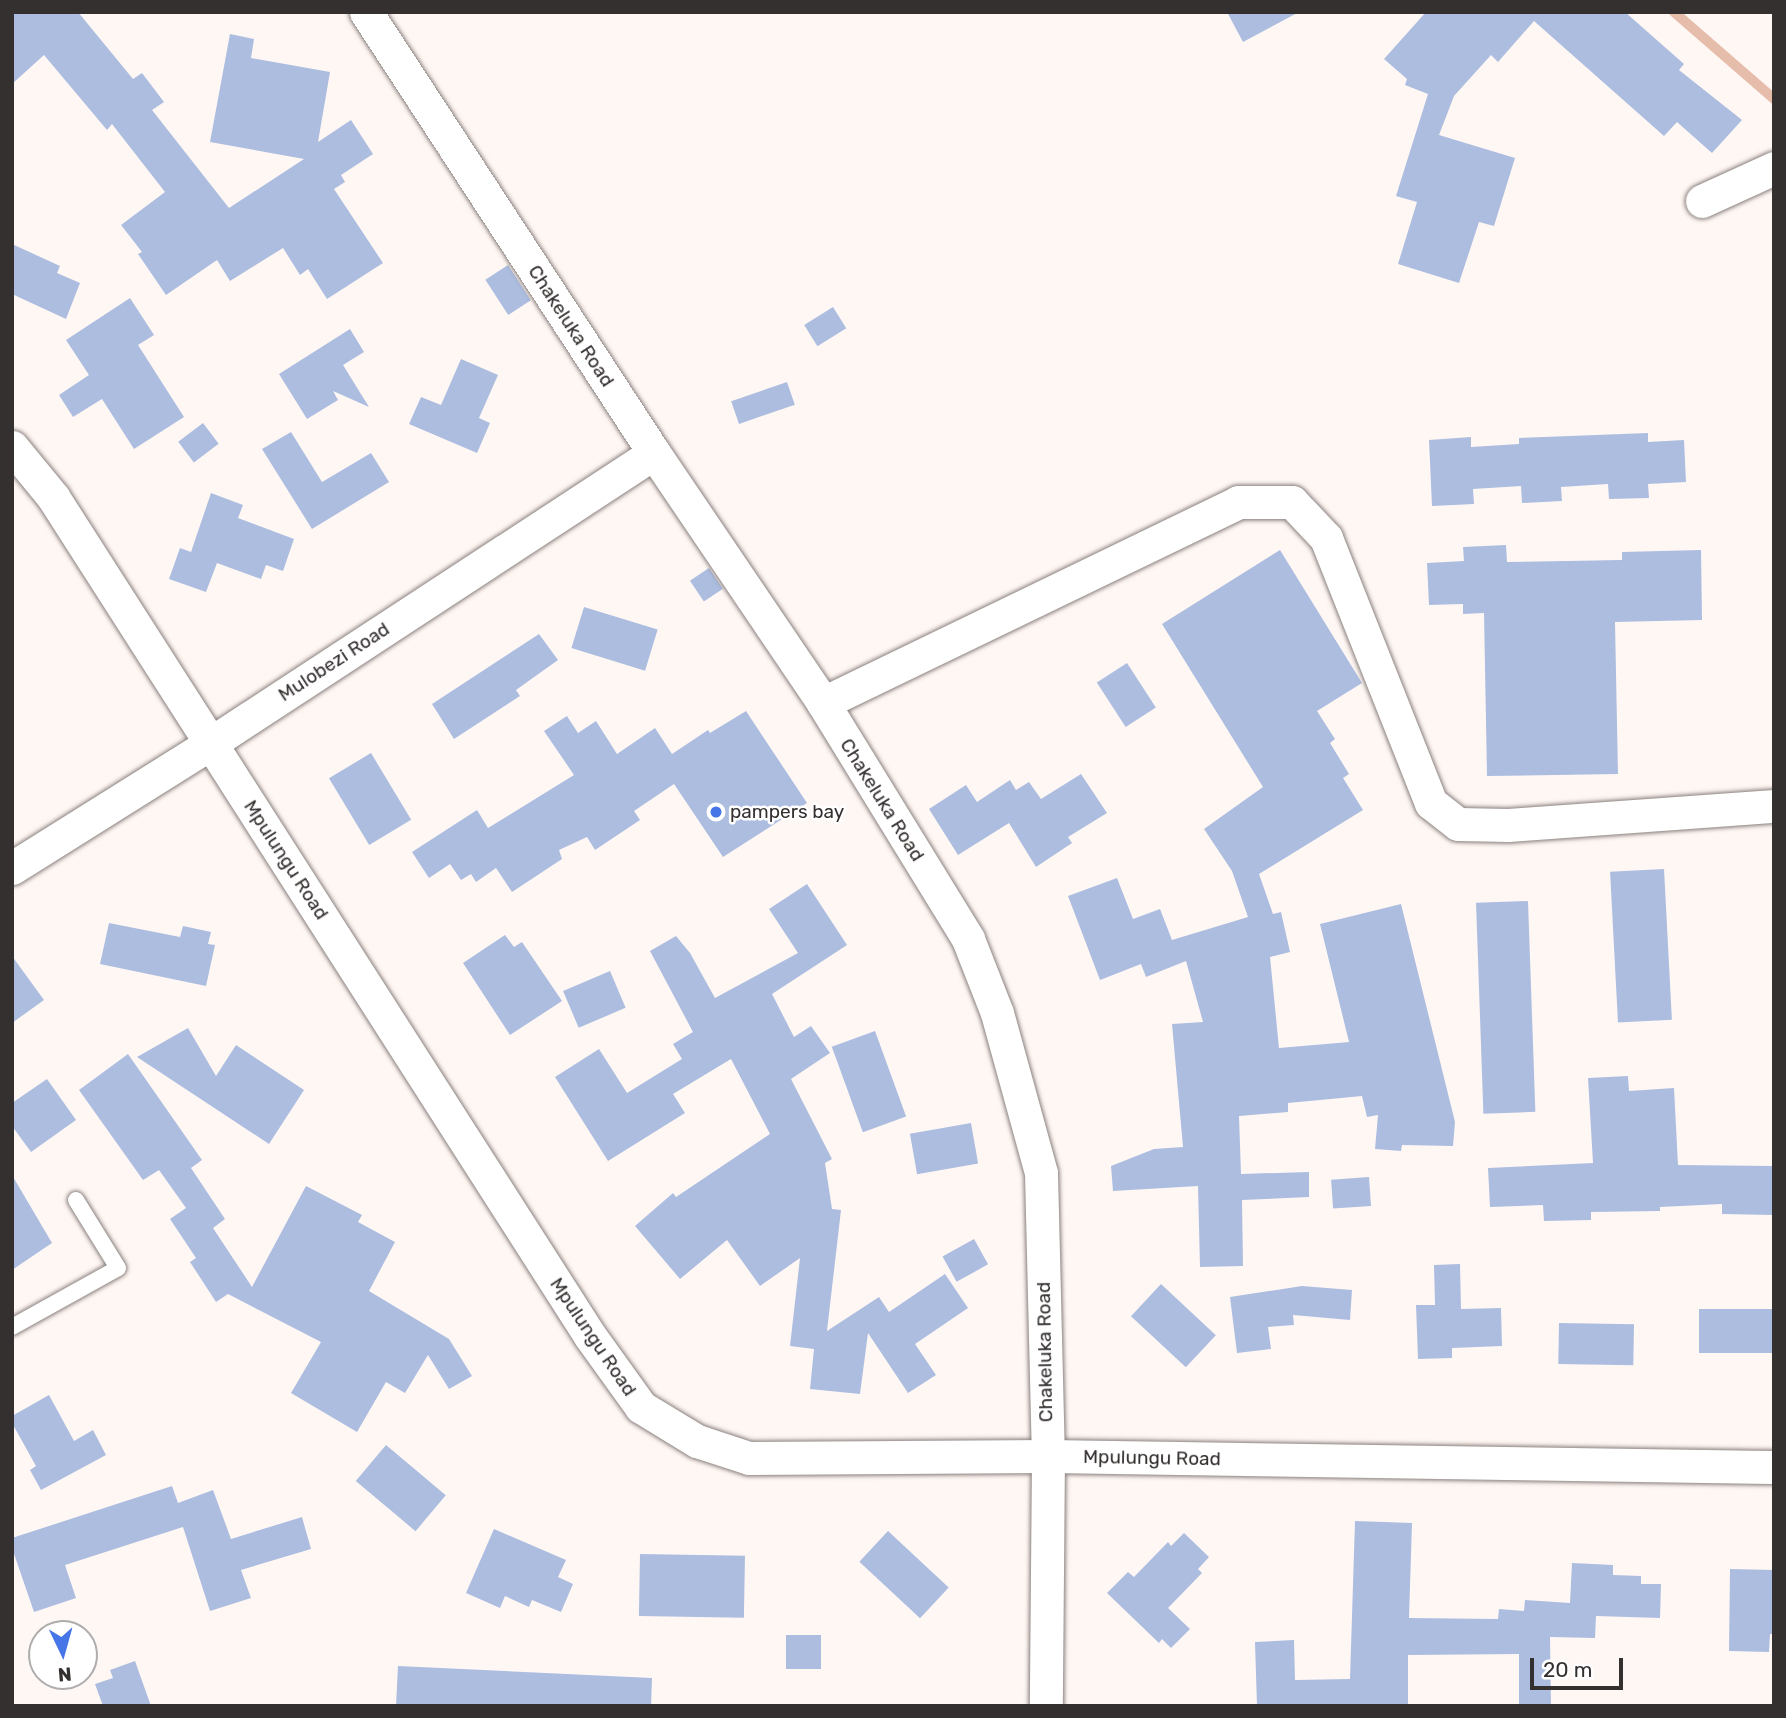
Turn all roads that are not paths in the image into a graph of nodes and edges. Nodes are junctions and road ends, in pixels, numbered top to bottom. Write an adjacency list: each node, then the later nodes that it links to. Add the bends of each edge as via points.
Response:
1 (366, 12): 5 (street, Chakeluka Road)
2 (1774, 168): 3 (street)
3 (1702, 201)
4 (12, 447): 7 (street, Mpulungu Road, via 53,497)
5 (654, 453): 6 (street, Chakeluka Road); 7 (street, Mulobezi Road)
6 (822, 703): 8 (street, via 1238,502 1292,502 1326,538 1430,803 1458,824 1508,825); 12 (street, Chakeluka Road, via 968,939 997,1013 1041,1172)
7 (211, 743): 9 (street, Mulobezi Road); 12 (street, Mpulungu Road, via 583,1325 641,1407 697,1441 748,1458)
8 (1774, 806)
9 (12, 868)
10 (76, 1200): 11 (lane, via 118,1268)
11 (12, 1327)
12 (1048, 1456): 13 (street, Mpulungu Road); 14 (street, Chakeluka Road)
13 (1774, 1467)
14 (1046, 1706)

